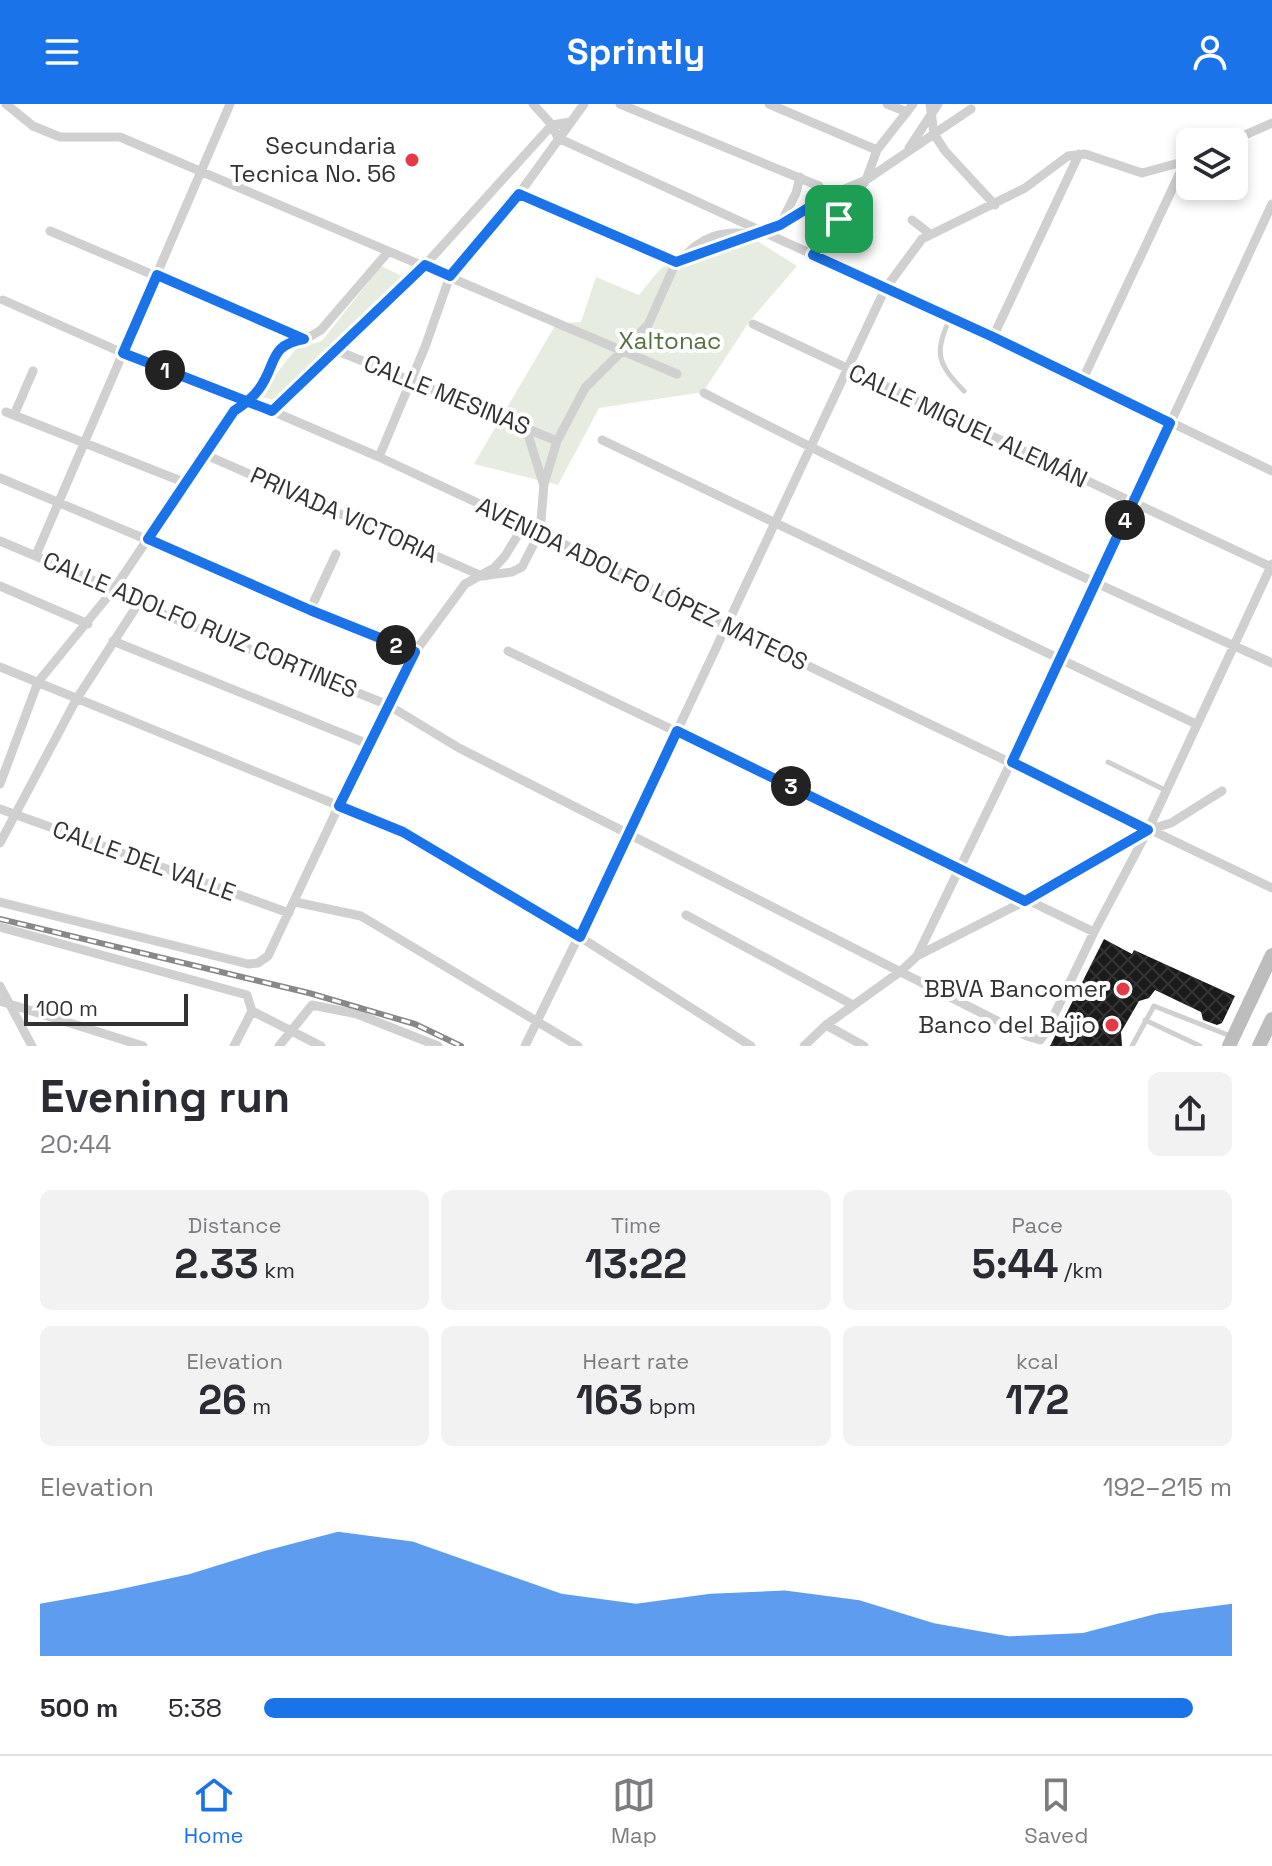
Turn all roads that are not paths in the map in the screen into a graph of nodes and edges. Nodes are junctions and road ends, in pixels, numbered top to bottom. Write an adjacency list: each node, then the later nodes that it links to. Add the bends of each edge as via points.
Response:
1 (230, 104): 24 (street)
2 (533, 104): 16 (street)
3 (584, 104): 14 (street)
4 (620, 104): 25 (street)
5 (769, 104): 13 (street)
6 (802, 104): 13 (street)
7 (887, 104): 10 (street)
8 (938, 104): 11 (street)
9 (10, 106): 24 (street, via 33,126 60,137 120,137)
10 (910, 108): 20 (street)
11 (931, 108): 17 (street); 21 (street)
12 (971, 109): 17 (street)
13 (796, 115): 20 (street)
14 (570, 122): 16 (street); 19 (street)
15 (1272, 123): 18 (street)
16 (552, 125): 19 (street); 41 (street)
17 (934, 134): 21 (street); 31 (street)
18 (1248, 134)
19 (558, 138): 28 (street); 36 (street)
20 (877, 150): 26 (street)
21 (905, 154): 26 (street)
22 (1079, 154): 23 (street, via 1142,173); 31 (street); 48 (street)
23 (1176, 164)
24 (199, 172): 38 (street); 42 (street)
25 (800, 177): 29 (street, via 819,186); 34 (street)
26 (866, 180): 29 (street); 32 (street)
27 (1176, 186): 57 (street)
28 (519, 194): 40 (street); 43 (street)
29 (826, 197): 32 (street); 34 (street)
30 (1272, 204): 62 (street)
31 (995, 205): 37 (street)
32 (839, 219): 39 (street)
33 (912, 220): 37 (street)
34 (780, 225): 36 (street)
35 (50, 231): 42 (street)
36 (765, 231): 39 (street); 40 (street)
37 (930, 234): 44 (street)
38 (388, 252): 41 (street); 49 (street, via 330,322)
39 (813, 255): 44 (street)
40 (678, 262): 51 (street, via 648,325)
41 (425, 265): 43 (street); 50 (street)
42 (157, 275): 49 (street); 52 (street)
43 (450, 276): 51 (street); 56 (street)
44 (885, 289): 46 (street); 53 (street)
45 (3, 300): 52 (street, AVENIDA ADOLFO LÓPEZ MATEOS)
46 (950, 318): 48 (street); 58 (lane, via 940,361)
47 (753, 324): 53 (street, CALLE MIGUEL ALEMÁN)
48 (993, 337): 57 (street)
49 (304, 339): 60 (street, via 281,347 260,389)
50 (338, 351): 56 (street, CALLE MESINAS); 61 (street)
51 (624, 351): 55 (street); 65 (street, via 585,388)
52 (123, 353): 60 (street, AVENIDA ADOLFO LÓPEZ MATEOS); 66 (street)
53 (847, 370): 67 (street); 74 (street, CALLE MIGUEL ALEMÁN)
54 (33, 371): 66 (street, via 10,414)
55 (677, 374)
56 (411, 381): 63 (street, CALLE MESINAS); 69 (street)
57 (1082, 381): 62 (street)
58 (964, 391)
59 (704, 393): 67 (street)
60 (246, 402): 61 (street, AVENIDA ADOLFO LÓPEZ MATEOS); 68 (street, via 234,411)
61 (272, 411): 69 (street, AVENIDA ADOLFO LÓPEZ MATEOS)
62 (1170, 423): 70 (street); 74 (street)
63 (525, 425): 65 (street, CALLE MESINAS); 73 (street)
64 (602, 440): 76 (street)
65 (557, 441): 73 (street)
66 (84, 442): 72 (street); 75 (street)
67 (810, 447): 76 (street); 85 (street)
68 (206, 455): 72 (street); 84 (street, PRIVADA VICTORIA)
69 (379, 457): 77 (street, AVENIDA ADOLFO LÓPEZ MATEOS)
70 (1272, 471)
71 (0, 478): 75 (street)
72 (186, 483): 79 (street)
73 (544, 484): 78 (street)
74 (1133, 502): 83 (street, CALLE MIGUEL ALEMÁN); 85 (street)
75 (58, 503): 79 (street); 82 (street)
76 (773, 523): 91 (street); 96 (street)
77 (524, 525): 78 (street, AVENIDA ADOLFO LÓPEZ MATEOS); 84 (street, via 505,556)
78 (540, 532): 84 (street, via 522,567); 91 (street, AVENIDA ADOLFO LÓPEZ MATEOS)
79 (148, 539): 87 (street); 89 (street)
80 (0, 541): 82 (street, CALLE ADOLFO RUIZ CORTINES)
81 (336, 554): 89 (street)
82 (36, 555): 87 (street, CALLE ADOLFO RUIZ CORTINES)
83 (1271, 565): 93 (street)
84 (482, 576): 95 (street, via 465,584)
85 (1097, 583): 93 (street); 96 (street)
86 (0, 586): 90 (street)
87 (114, 589): 88 (street, CALLE ADOLFO RUIZ CORTINES); 90 (street)
88 (138, 604): 92 (street); 101 (street, CALLE ADOLFO RUIZ CORTINES)
89 (310, 610): 95 (street)
90 (88, 624): 99 (street)
91 (725, 626): 103 (street); 105 (street, AVENIDA ADOLFO LÓPEZ MATEOS)
92 (113, 641): 100 (street); 104 (street)
93 (1234, 646): 97 (street); 102 (street)
94 (508, 651): 103 (street)
95 (415, 652): 101 (street)
96 (1061, 659): 102 (street); 105 (street)
97 (1272, 663)
98 (0, 667): 99 (street)
99 (38, 682): 100 (street); 107 (street)
100 (76, 700): 110 (street); 112 (street)
101 (388, 705): 104 (street); 114 (street, CALLE ADOLFO RUIZ CORTINES, via 459,748)
102 (1196, 724): 108 (street)
103 (677, 731): 114 (street); 116 (street)
104 (368, 744): 110 (street)
105 (1012, 762): 113 (street, AVENIDA ADOLFO LÓPEZ MATEOS); 116 (street)
106 (1108, 762): 108 (lane)
107 (0, 784)
108 (1165, 790): 113 (street)
109 (1222, 791): 113 (street, via 1171,823)
110 (339, 806): 120 (street); 125 (street, via 403,832)
111 (0, 809): 112 (street, CALLE DEL VALLE)
112 (14, 814): 115 (street); 121 (street, CALLE DEL VALLE)
113 (1148, 830): 117 (street, AVENIDA ADOLFO LÓPEZ MATEOS); 118 (street); 124 (street)
114 (629, 833): 125 (street); 128 (street, CALLE ADOLFO RUIZ CORTINES)
115 (0, 843)
116 (961, 869): 118 (street); 127 (street)
117 (1272, 888)
118 (1025, 901): 124 (street); 127 (street)
119 (0, 902): 121 (street, via 248,964 268,956)
120 (295, 902): 121 (street); 135 (street, via 361,916)
121 (289, 913)
122 (686, 915): 131 (street)
123 (0, 927): 132 (street, via 247,995)
124 (1094, 932): 128 (street, CALLE ADOLFO RUIZ CORTINES, via 1040,1040)
125 (580, 937): 135 (street); 147 (street)
126 (1272, 955): 138 (main road)
127 (917, 956): 128 (street)
128 (901, 971): 131 (street)
129 (0, 986): 130 (street)
130 (5, 1003): 139 (street); 140 (street)
131 (853, 1005): 136 (street)
132 (252, 1011): 137 (street); 141 (street)
133 (1272, 1019): 152 (main road)
134 (1145, 1020): 138 (lane, via 1157,1006); 150 (lane); 151 (lane)
135 (538, 1021): 145 (street); 146 (street)
136 (826, 1025): 148 (street); 149 (street)
137 (291, 1029): 142 (street); 143 (street); 144 (street, via 312,1005 357,1014)
138 (1231, 1041)
139 (32, 1046)
140 (143, 1046)
141 (234, 1046)
142 (279, 1046)
143 (321, 1046)
144 (438, 1046)
145 (525, 1046)
146 (578, 1046)
147 (751, 1046)
148 (804, 1046)
149 (864, 1046)
150 (1132, 1046)
151 (1200, 1046)
152 (1259, 1046)

